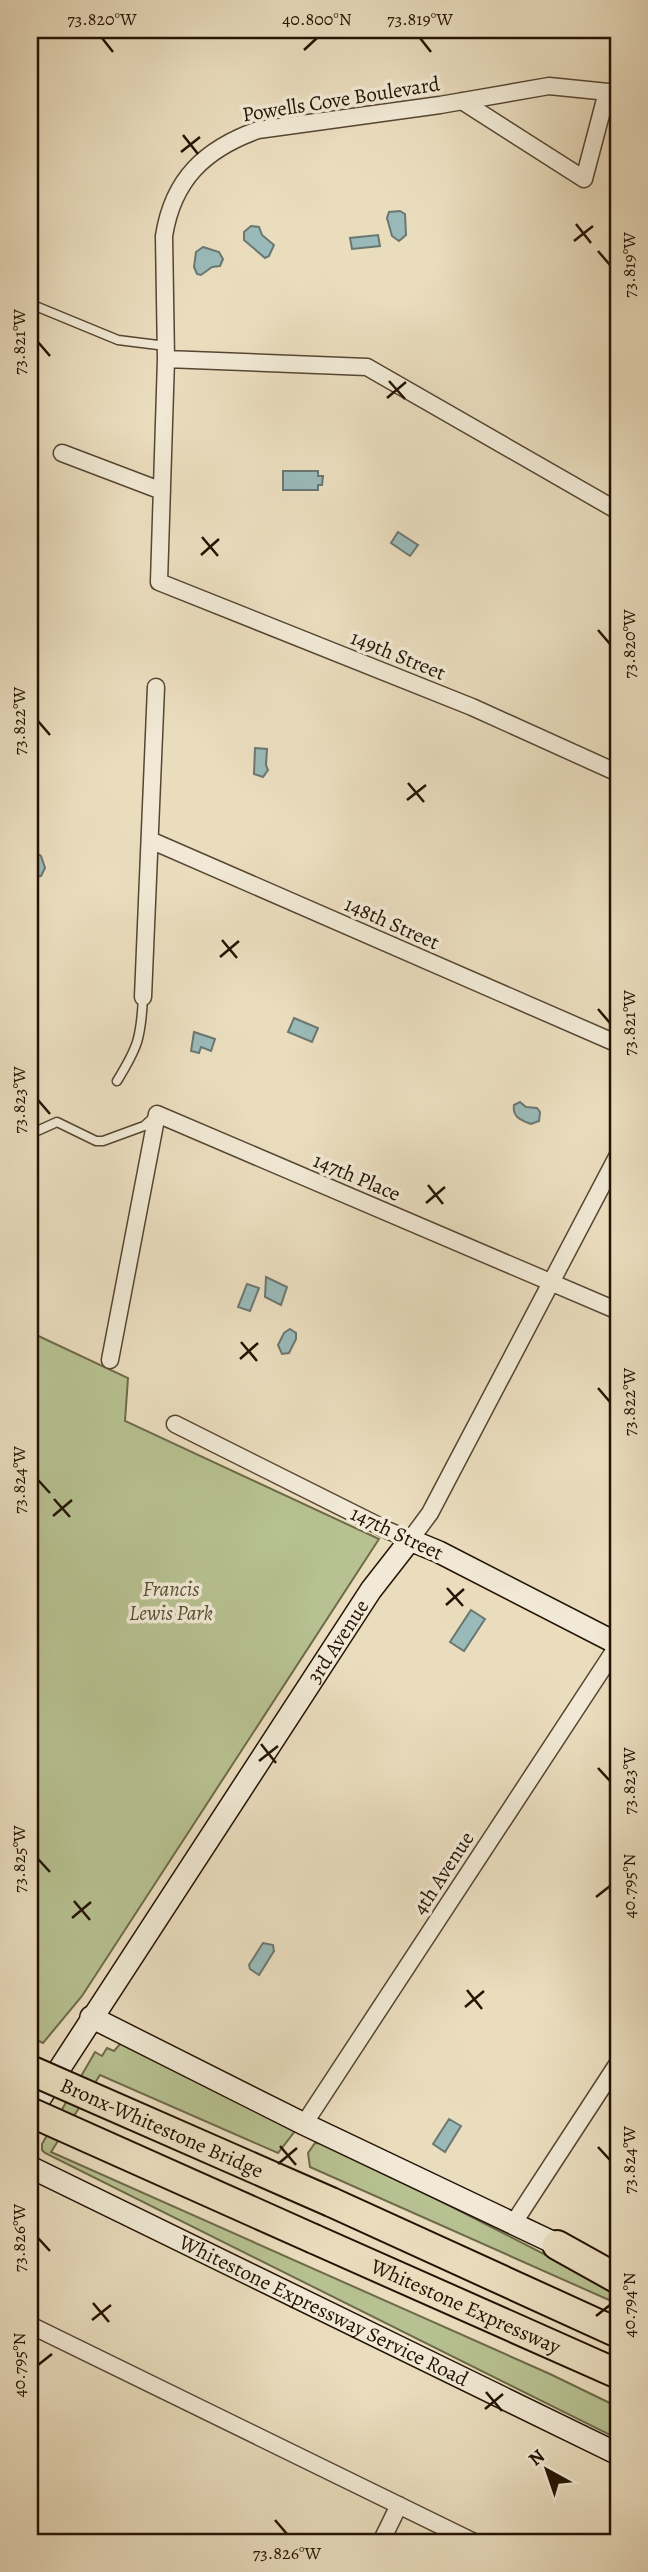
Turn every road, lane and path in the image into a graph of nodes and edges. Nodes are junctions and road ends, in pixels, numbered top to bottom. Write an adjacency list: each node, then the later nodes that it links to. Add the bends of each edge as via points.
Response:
1 (612, 93): 2 (street, Powells Cove Boulevard, via 550,86); 2 (street, via 584,179)
2 (462, 101): 4 (street, Powells Cove Boulevard, via 258,130 237,137 200,162 187,176 167,216)
3 (33, 305): 4 (lane, via 118,340)
4 (166, 353): 6 (street, Powells Cove Boulevard); 7 (street, via 367,367)
5 (62, 453): 6 (street)
6 (162, 491): 8 (street, Powells Cove Boulevard)
7 (618, 511)
8 (159, 582): 10 (street, 149th Street, via 472,707)
9 (156, 687): 11 (street)
10 (618, 774)
11 (150, 840): 12 (street); 13 (street, 148th Street)
12 (144, 997): 14 (lane, via 135,1052)
13 (618, 1044)
14 (117, 1081)
15 (157, 1114): 16 (lane, via 144,1126 103,1141 57,1122); 18 (street, 147th Place); 20 (street)
16 (37, 1131)
17 (618, 1155): 18 (street, 3rd Avenue)
18 (552, 1283): 19 (street, 147th Place); 22 (street, 3rd Avenue, via 430,1513)
19 (618, 1311)
20 (110, 1360)
21 (175, 1424): 22 (street, 147th Street)
22 (410, 1540): 23 (street, 147th Street); 24 (street, 3rd Avenue, via 371,1590)
23 (618, 1645): 28 (street, 4th Avenue)
24 (91, 2017): 27 (street, 3rd Avenue); 28 (street)
25 (618, 2063): 31 (street)
26 (30, 2070): 30 (highway, Bronx-Whitestone Bridge, bridge)
27 (30, 2113): 32 (highway, Bronx-Whitestone Bridge, bridge)
28 (304, 2124): 31 (street)
29 (30, 2167): 39 (street, Whitestone Expressway Service Road)
30 (331, 2202): 37 (highway, Whitestone Expressway)
31 (513, 2224): 33 (street)
32 (314, 2239): 38 (highway, Whitestone Expressway)
33 (558, 2245): 34 (street); 35 (highway)
34 (618, 2271)
35 (618, 2279)
36 (30, 2325): 40 (street)
37 (618, 2333)
38 (618, 2374)
39 (618, 2454)
40 (399, 2505): 41 (street); 42 (street)
41 (381, 2542)
42 (474, 2542)

